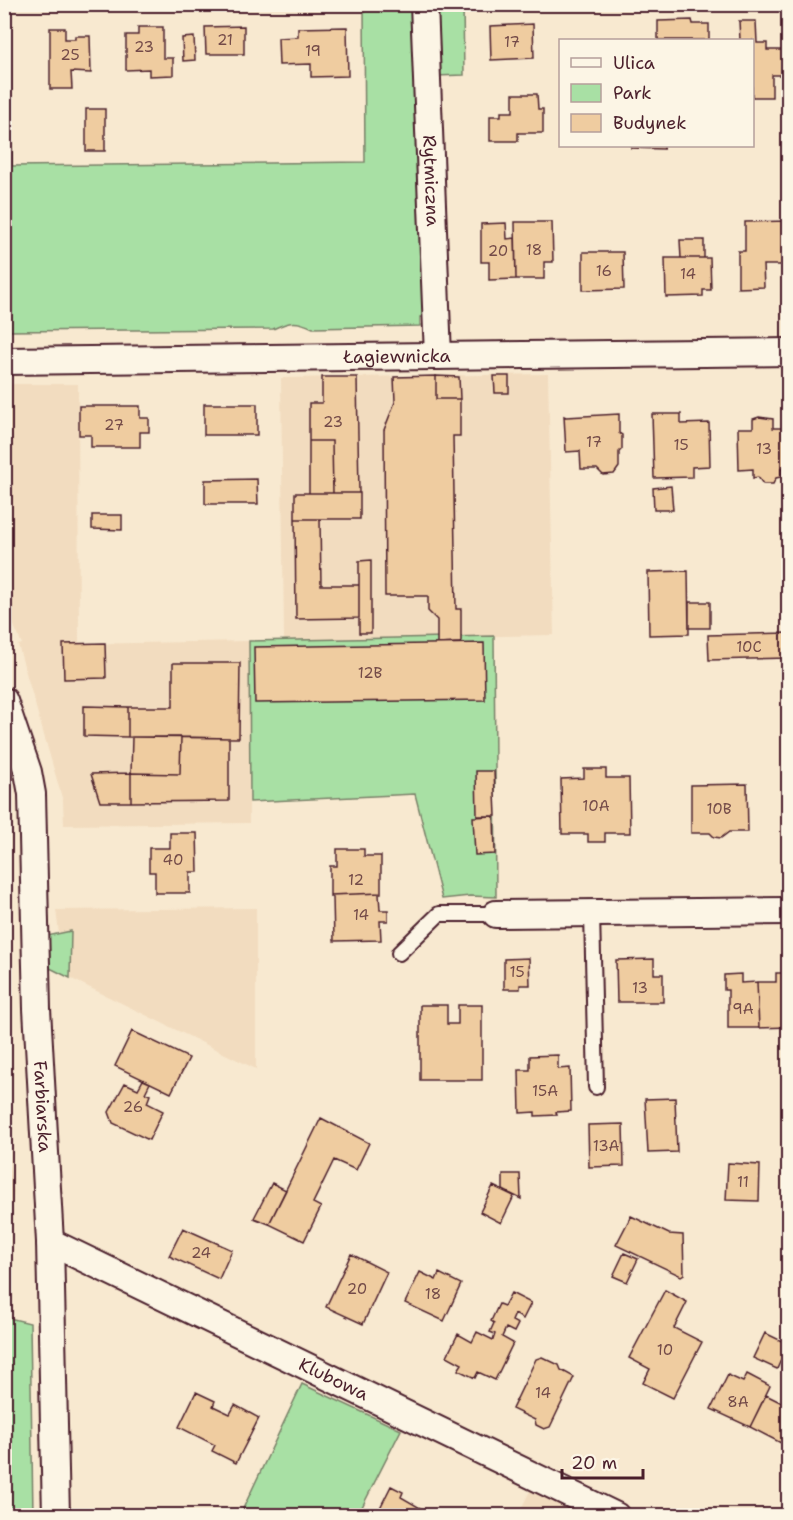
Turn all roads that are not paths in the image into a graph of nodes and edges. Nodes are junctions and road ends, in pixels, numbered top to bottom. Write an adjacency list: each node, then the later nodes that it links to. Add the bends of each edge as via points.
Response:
1 (424, 4): 3 (street, Rytmiczna)
2 (789, 352): 3 (street, Łagiewnicka)
3 (438, 356): 4 (street, Łagiewnicka)
4 (4, 361)
5 (4, 701): 11 (street, Farbiarska, via 32,794 37,1009)
6 (789, 911): 7 (street)
7 (592, 913): 8 (street); 10 (lane)
8 (496, 914): 9 (lane, via 439,914)
9 (399, 952)
10 (597, 1087)
11 (50, 1242): 12 (street, Farbiarska); 13 (street, Klubowa)
12 (56, 1515)
13 (616, 1515)

